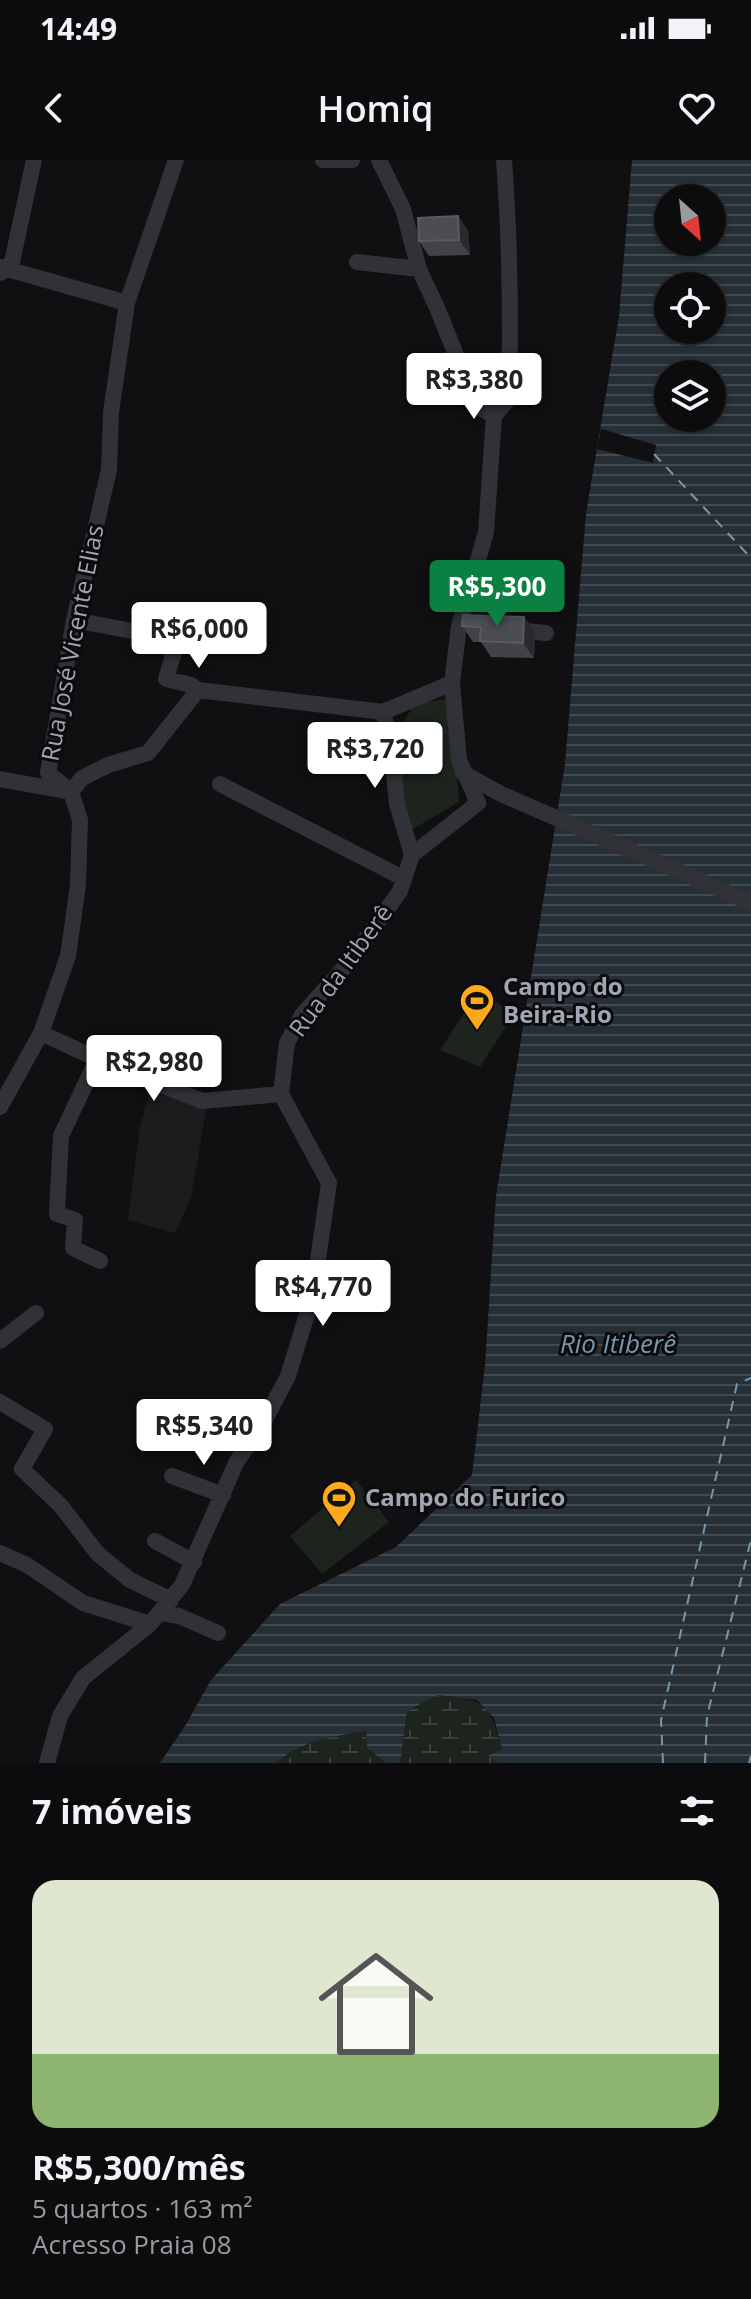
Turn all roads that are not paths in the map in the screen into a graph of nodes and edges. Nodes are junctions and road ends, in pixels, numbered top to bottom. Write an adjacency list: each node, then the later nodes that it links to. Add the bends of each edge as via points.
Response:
1 (34, 160): 9 (street, via 12,262)
2 (176, 160): 10 (street, Rua José Vicente Elias)
3 (323, 160): 4 (street)
4 (352, 160)
5 (379, 160): 8 (street, via 403,209)
6 (504, 160): 11 (street, via 510,355 507,401)
7 (357, 262): 8 (street)
8 (419, 269): 11 (street, via 476,405)
9 (1, 270): 10 (street)
10 (127, 303): 12 (street, Rua José Vicente Elias, via 111,412 109,470)
11 (494, 416): 15 (street, via 486,532)
12 (74, 620): 16 (street, via 174,639 164,676); 21 (street, Rua José Vicente Elias, via 48,773)
13 (503, 629): 14 (street)
14 (546, 633)
15 (452, 683): 17 (street); 18 (street)
16 (198, 690): 17 (street); 21 (street, via 148,753 82,778)
17 (383, 712): 22 (street, via 397,804)
18 (463, 773): 22 (street, via 478,803); 24 (street)
19 (0, 779): 21 (street)
20 (220, 784): 23 (street)
21 (71, 792): 25 (street, Rua José Vicente Elias, via 80,820 78,885 68,956)
22 (412, 855): 23 (street, Rua da Itiberê)
23 (403, 878): 27 (street, Rua da Itiberê, via 400,891 349,962 302,1015 287,1043)
24 (751, 903)
25 (41, 1033): 26 (street); 28 (street, Rua José Vicente Elias)
26 (97, 1059): 27 (street, via 202,1101); 29 (street, via 61,1136 57,1214 75,1220 73,1248)
27 (281, 1094): 34 (street, via 329,1183 313,1295 288,1376 237,1461)
28 (0, 1107)
29 (100, 1261)
30 (36, 1313): 31 (street)
31 (0, 1341)
32 (0, 1402): 38 (street, via 45,1429 22,1469 61,1506 98,1554)
33 (172, 1476): 34 (street)
34 (223, 1495): 37 (street)
35 (155, 1541): 37 (street)
36 (0, 1553): 38 (street, via 83,1603)
37 (194, 1562): 38 (street)
38 (161, 1613): 39 (street); 40 (street, via 83,1678 60,1716)
39 (218, 1633)
40 (47, 1763)

